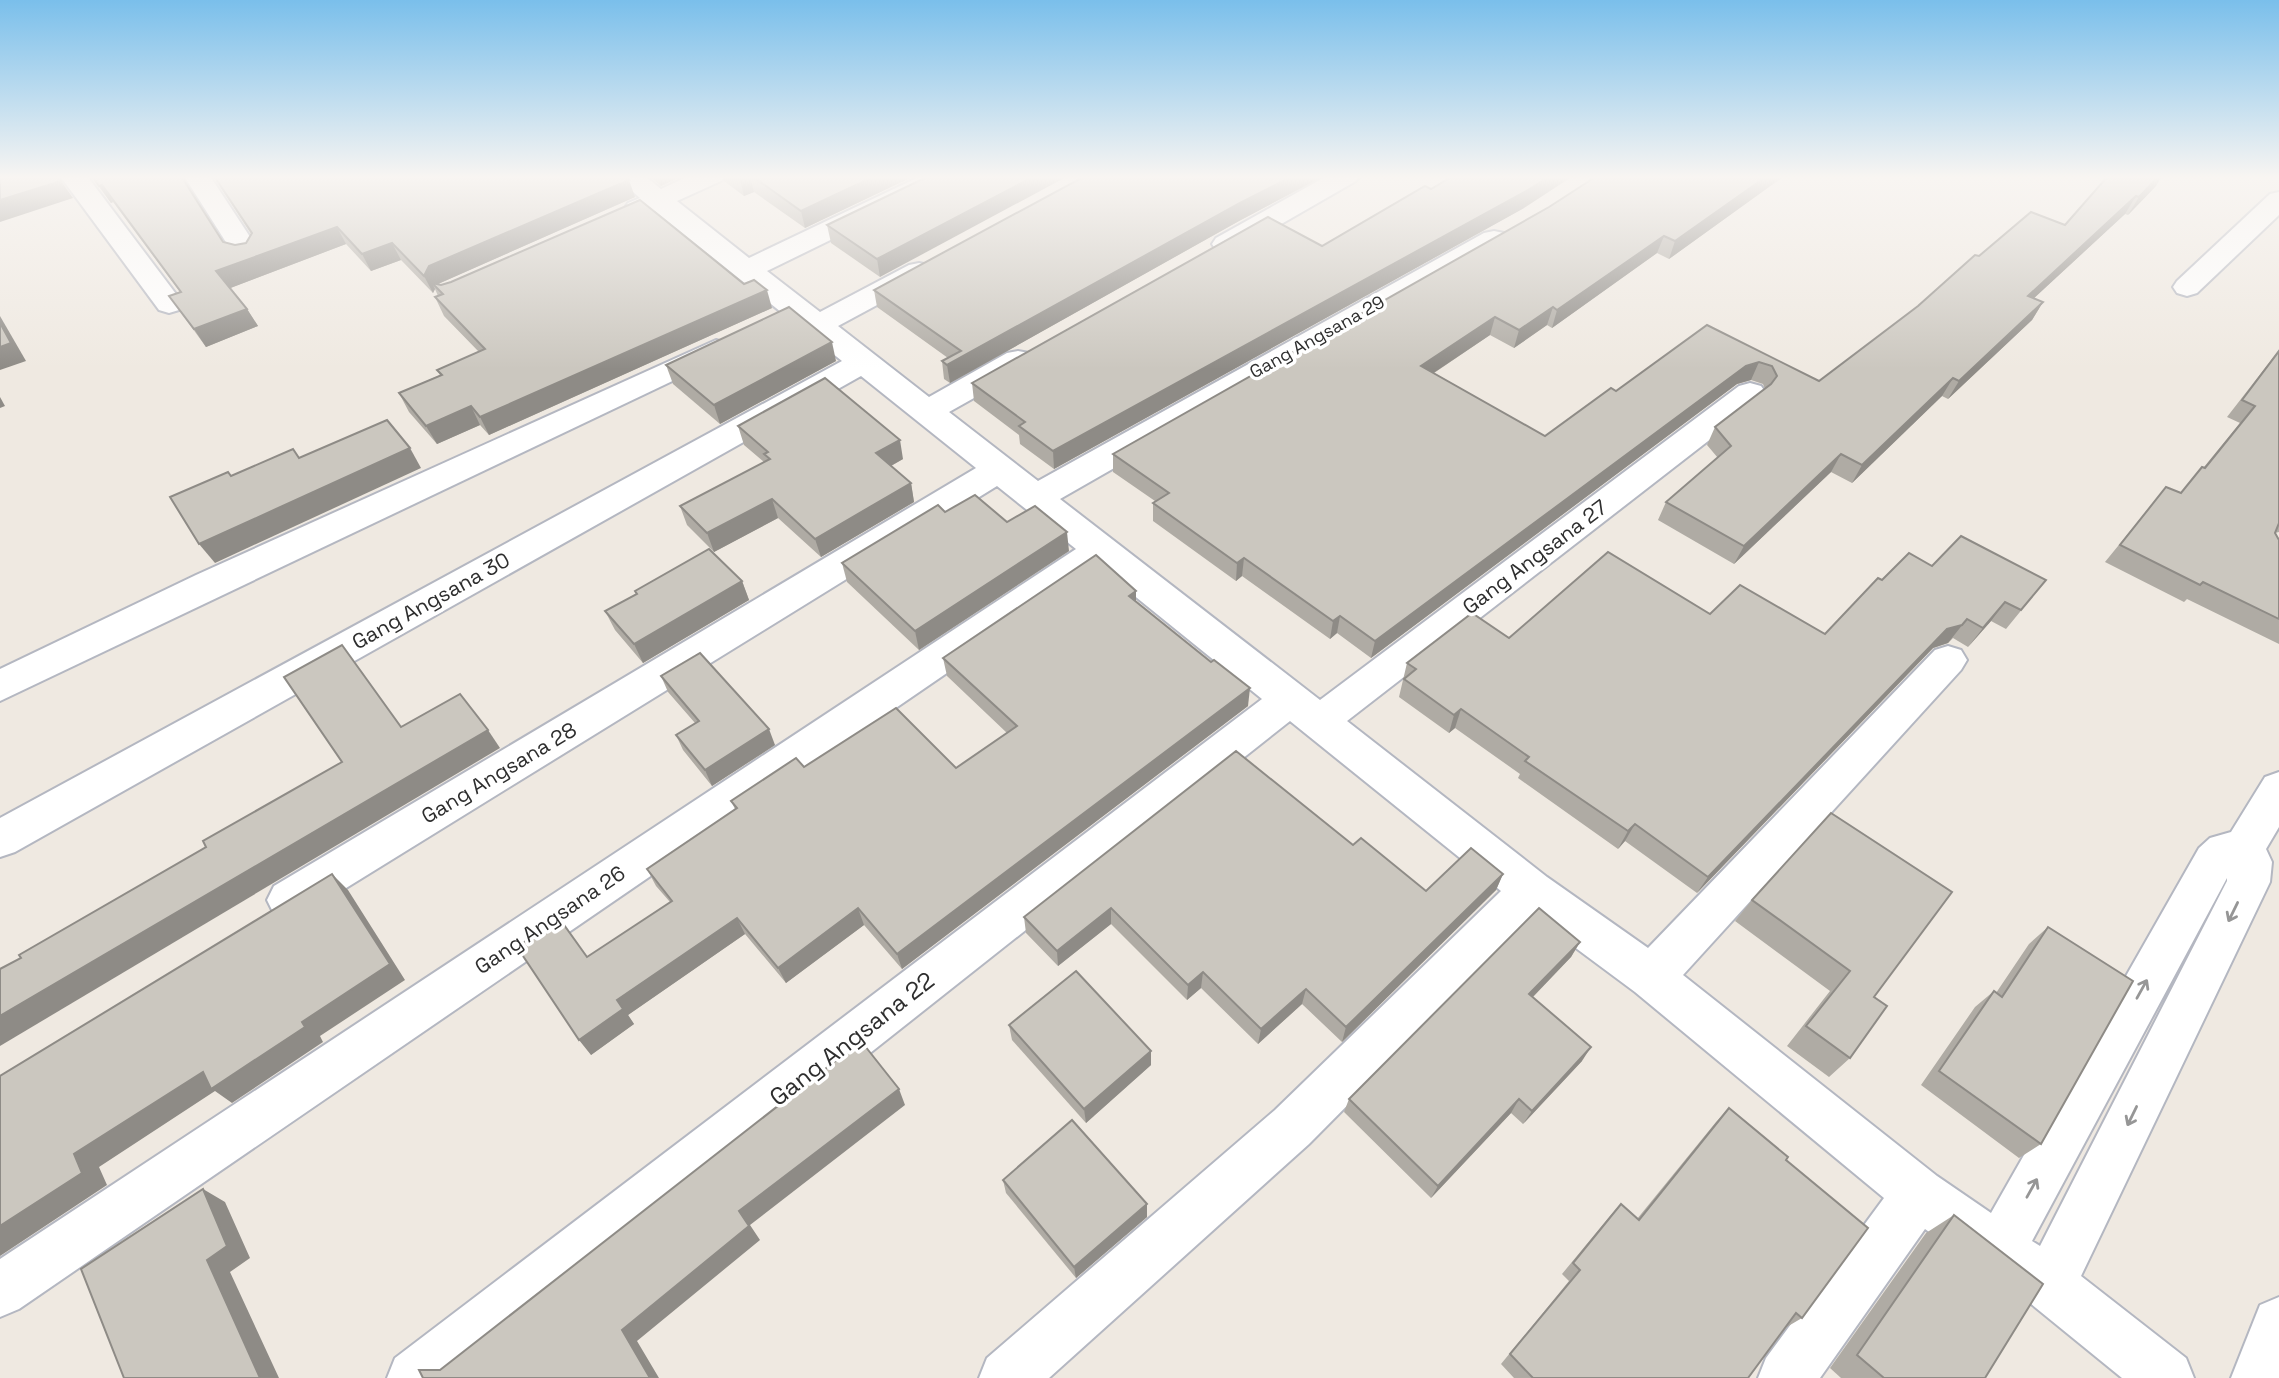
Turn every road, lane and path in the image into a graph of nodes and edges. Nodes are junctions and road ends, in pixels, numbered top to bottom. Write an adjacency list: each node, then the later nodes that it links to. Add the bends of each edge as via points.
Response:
1 (121, 240): 13 (street)
2 (238, 240): 8 (street)
3 (709, 240): 11 (street)
4 (808, 240): 11 (street)
5 (1232, 240): 9 (street)
6 (1491, 240): 20 (street, Gang Angsana 29)
7 (2236, 240): 12 (street)
8 (246, 252)
9 (1202, 257)
10 (937, 261): 14 (street)
11 (746, 270): 14 (street)
12 (2187, 287)
13 (169, 304)
14 (783, 324): 16 (street); 23 (street, via 209,584)
15 (1045, 345): 18 (street)
16 (862, 363): 18 (street); 26 (street, Gang Angsana 30)
17 (1750, 393): 24 (street, Gang Angsana 27)
18 (925, 412): 19 (street)
19 (998, 470): 20 (street); 29 (street, Gang Angsana 28)
20 (1035, 498): 21 (street)
21 (1101, 550): 24 (street); 34 (street, Gang Angsana 26)
22 (1948, 660): 30 (street)
23 (0, 686)
24 (1305, 710): 28 (street); 36 (street, Gang Angsana 22)
25 (2279, 789): 27 (street)
26 (0, 839)
27 (2244, 849): 32 (street, one-way to 27, via 2214,862 2224,851); 33 (street, one-way to 33, via 2251,862 2248,883)
28 (1532, 890): 30 (street); 37 (street, via 1292,1127)
29 (261, 917)
30 (1651, 977): 31 (street)
31 (1919, 1194): 32 (street); 38 (street)
32 (2000, 1248): 33 (street)
33 (2049, 1284): 39 (street)
34 (0, 1290)
35 (2279, 1324): 40 (street)
36 (415, 1378)
37 (1007, 1378)
38 (1786, 1378)
39 (2166, 1378)
40 (2259, 1378)

